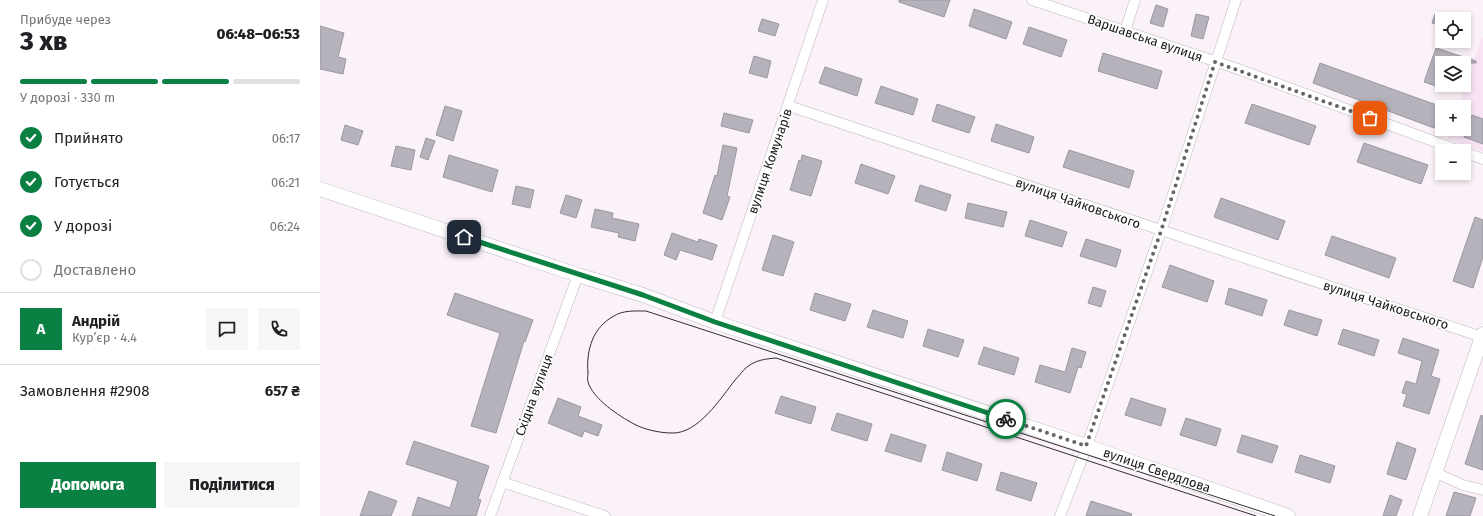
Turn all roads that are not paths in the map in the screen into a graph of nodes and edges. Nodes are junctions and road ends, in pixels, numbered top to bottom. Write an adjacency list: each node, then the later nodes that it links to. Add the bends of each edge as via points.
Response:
1 (823, 0): 7 (street, вулиця Комунарів)
2 (1032, 0): 5 (street, Варшавська вулиця)
3 (1135, 0): 5 (street)
4 (1236, 0): 6 (street)
5 (1125, 30): 6 (street, Варшавська вулиця)
6 (1215, 62): 8 (street, Варшавська вулиця); 12 (street)
7 (789, 106): 12 (street, вулиця Чайковського); 14 (street, вулиця Комунарів)
8 (1441, 144)
9 (1471, 155): 10 (street)
10 (1483, 160)
11 (320, 189): 13 (street, вулиця Свердлова)
12 (1161, 231): 15 (street, вулиця Чайковського); 16 (street)
13 (578, 275): 14 (street, вулиця Свердлова, via 643,295); 18 (street, Східна вулиця)
14 (715, 322): 16 (street, вулиця Свердлова)
15 (1482, 336): 17 (street)
16 (1086, 446): 22 (street); 23 (street, вулиця Свердлова)
17 (1436, 472): 19 (street, via 1463,485); 24 (street)
18 (502, 482): 20 (street, Східна вулиця); 21 (street)
19 (1483, 490)
20 (490, 516)
21 (605, 516)
22 (1060, 516)
23 (1288, 516)
24 (1420, 516)

